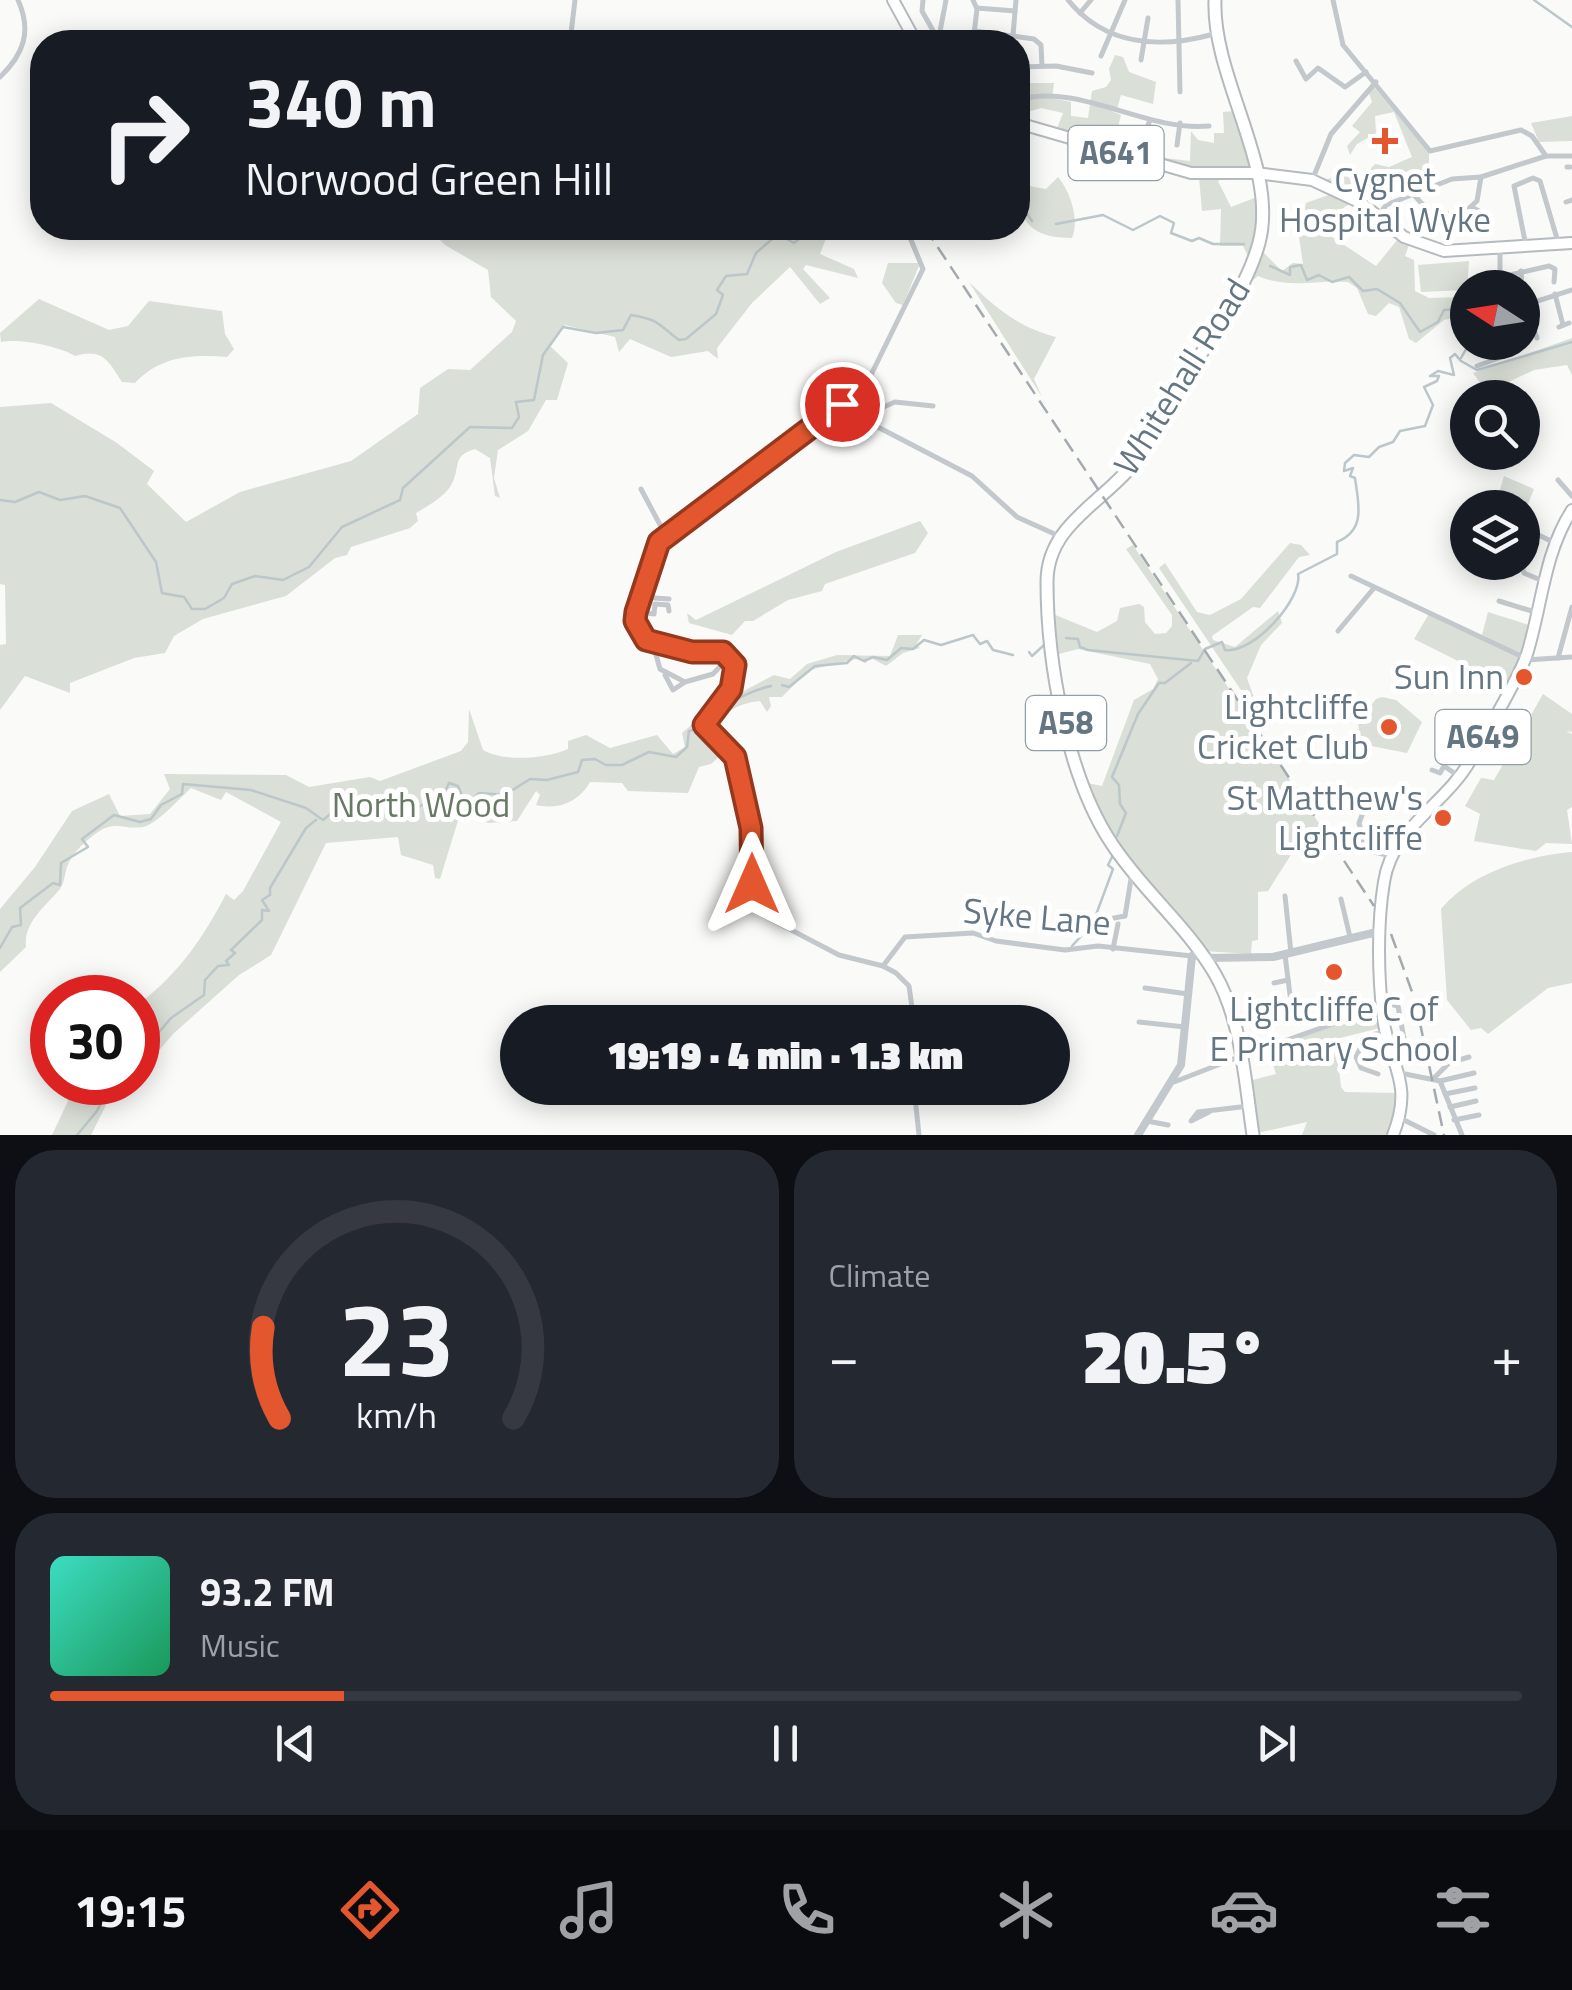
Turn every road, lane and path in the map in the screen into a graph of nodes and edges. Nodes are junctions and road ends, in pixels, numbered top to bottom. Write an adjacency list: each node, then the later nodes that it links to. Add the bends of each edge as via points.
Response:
1 (18, 0): 36 (street, via 26,42)
2 (574, 0): 18 (street)
3 (893, 0): 19 (main road)
4 (923, 0): 20 (street)
5 (946, 0): 21 (street)
6 (973, 0): 14 (street)
7 (1016, 0): 15 (street)
8 (1068, 0): 16 (street)
9 (1091, 0): 16 (street)
10 (1125, 0): 25 (street)
11 (1178, 0): 27 (street)
12 (1215, 0): 24 (highway, Whitehall Road)
13 (1333, 0): 34 (street, via 1339,36)
14 (977, 8): 15 (street); 22 (street)
15 (1016, 11): 23 (street)
16 (1080, 14): 25 (street)
17 (1148, 18): 28 (street)
18 (571, 30)
19 (909, 30)
20 (933, 30)
21 (940, 30)
22 (974, 30)
23 (1014, 30)
24 (1217, 33): 27 (street); 49 (highway, Whitehall Road)
25 (1110, 34): 28 (street); 29 (street)
26 (1030, 39): 32 (street, via 1039,41)
27 (1180, 41): 28 (street); 38 (street)
28 (1143, 43): 30 (street)
29 (1101, 56)
30 (1140, 60)
31 (1296, 61): 34 (street, via 1306,79 1318,68 1345,87)
32 (1042, 66): 33 (street); 35 (street)
33 (1030, 67)
34 (1366, 72): 37 (street)
35 (1092, 73)
36 (0, 78)
37 (1376, 82): 46 (street, via 1430,152 1521,130); 51 (street, via 1331,134)
38 (1180, 92)
39 (1030, 99): 40 (street, via 1055,96)
40 (1150, 120): 41 (street); 45 (street, via 1144,136 1106,138)
41 (1180, 123): 43 (street); 44 (street)
42 (1030, 126): 45 (main road, A641)
43 (1208, 126)
44 (1176, 145)
45 (1099, 148): 49 (main road, A641, via 1190,173)
46 (1546, 156): 47 (street); 50 (street)
47 (1570, 156): 48 (street)
48 (1570, 167)
49 (1256, 173): 51 (main road, A641); 82 (highway, Whitehall Road, via 1264,218 1249,273 1137,459)
50 (1481, 177): 52 (street, via 1452,179); 53 (street)
51 (1312, 180): 54 (main road, A641)
52 (1413, 194): 53 (street, via 1448,217); 54 (street, via 1386,205)
53 (1473, 208): 55 (street)
54 (1378, 217): 60 (main road, A641, via 1444,251)
55 (1491, 217)
56 (911, 240): 71 (street, via 923,269)
57 (1572, 243): 58 (main road, A641)
58 (1559, 245): 59 (main road, A641); 59 (street, via 1541,184 1533,178 1514,186)
59 (1526, 248): 60 (main road, A641)
60 (1500, 251): 61 (street)
61 (1500, 270)
62 (1520, 270): 63 (street, via 1553,267)
63 (1554, 282)
64 (1572, 290): 65 (street)
65 (1555, 294): 66 (street); 67 (street)
66 (1540, 299)
67 (1564, 325)
68 (1493, 360): 69 (street)
69 (1477, 366)
70 (822, 388): 71 (street, via 843,385)
71 (857, 393): 72 (street)
72 (845, 402): 74 (street); 75 (street)
73 (933, 406): 74 (street, via 895,402)
74 (866, 419): 75 (street, via 821,439); 82 (street, via 972,476 1017,517)
75 (808, 428): 81 (street)
76 (1558, 480): 78 (street)
77 (641, 490): 81 (street)
78 (1572, 496)
79 (1572, 510): 80 (main road, A649)
80 (1568, 527): 84 (main road, A649)
81 (666, 536): 85 (street)
82 (1059, 536): 109 (highway, A58, via 1049,556 1048,593 1069,738 1093,808)
83 (1540, 536): 84 (street)
84 (1555, 543): 89 (main road, A649)
85 (652, 558): 86 (street); 86 (street, via 661,571)
86 (649, 570): 93 (street)
87 (1351, 576): 90 (street)
88 (1540, 580): 89 (street)
89 (1546, 582): 96 (main road, A649)
90 (1374, 588): 97 (street); 102 (street)
91 (669, 598): 93 (street)
92 (1499, 601): 96 (street)
93 (638, 604): 95 (street, via 654,614 656,604); 98 (street, via 639,632)
94 (1572, 607): 100 (street)
95 (669, 611)
96 (1538, 612): 102 (main road, A649)
97 (1338, 631)
98 (653, 644): 99 (street); 103 (street)
99 (729, 657): 104 (street, via 713,674); 117 (street, via 736,672 731,689 704,726 735,757 751,828 751,910 839,955)
100 (1558, 658): 101 (street); 102 (street)
101 (1572, 658)
102 (1525, 659): 106 (main road, A649)
103 (665, 676): 104 (street); 104 (street, via 673,690)
104 (685, 682)
105 (1432, 770): 106 (street, via 1440,773 1444,766)
106 (1460, 776): 108 (main road, A649)
107 (1394, 802): 108 (street, via 1369,798 1359,823 1366,850)
108 (1391, 856): 112 (main road, A649)
109 (1133, 872): 114 (street); 116 (highway, A58)
110 (1285, 896): 115 (street)
111 (1341, 899): 113 (street)
112 (1382, 931): 113 (street); 123 (main road, A649)
113 (1350, 937): 115 (street)
114 (1113, 949): 116 (street, Syke Lane); 117 (street, Syke Lane, via 1066,950 974,933 907,936)
115 (1288, 954): 116 (street); 118 (street)
116 (1199, 956): 121 (street); 128 (highway, A58, via 1224,994)
117 (883, 966): 124 (street, via 909,986)
118 (1288, 980): 119 (street); 122 (street)
119 (1274, 983)
120 (1145, 988): 121 (street)
121 (1188, 994): 126 (street)
122 (1290, 995)
123 (1383, 1004): 127 (main road, A649); 128 (street); 129 (street, via 1398,1006)
124 (912, 1005)
125 (1139, 1022): 126 (street)
126 (1184, 1027): 135 (street)
127 (1386, 1032): 131 (street, via 1366,1036 1356,1056 1361,1068 1376,1072); 132 (main road, A649)
128 (1243, 1055): 135 (street); 140 (highway, A58)
129 (1411, 1055)
130 (1469, 1057): 134 (street, via 1449,1063)
131 (1377, 1061)
132 (1400, 1073): 134 (street); 144 (main road, A649)
133 (1474, 1073): 134 (street)
134 (1438, 1079): 137 (street)
135 (1174, 1082): 145 (street)
136 (1475, 1088): 137 (street)
137 (1445, 1094): 141 (street)
138 (1476, 1101): 141 (street)
139 (916, 1105): 148 (street)
140 (1248, 1106): 142 (street); 150 (highway, A58)
141 (1450, 1106): 146 (street)
142 (1209, 1112)
143 (1478, 1115): 146 (street)
144 (1400, 1118): 151 (main road, A649); 152 (street)
145 (1146, 1120): 147 (street); 149 (street)
146 (1454, 1120): 153 (street)
147 (1168, 1125)
148 (919, 1135)
149 (1138, 1135)
150 (1253, 1135)
151 (1393, 1135)
152 (1434, 1135)
153 (1462, 1135)

